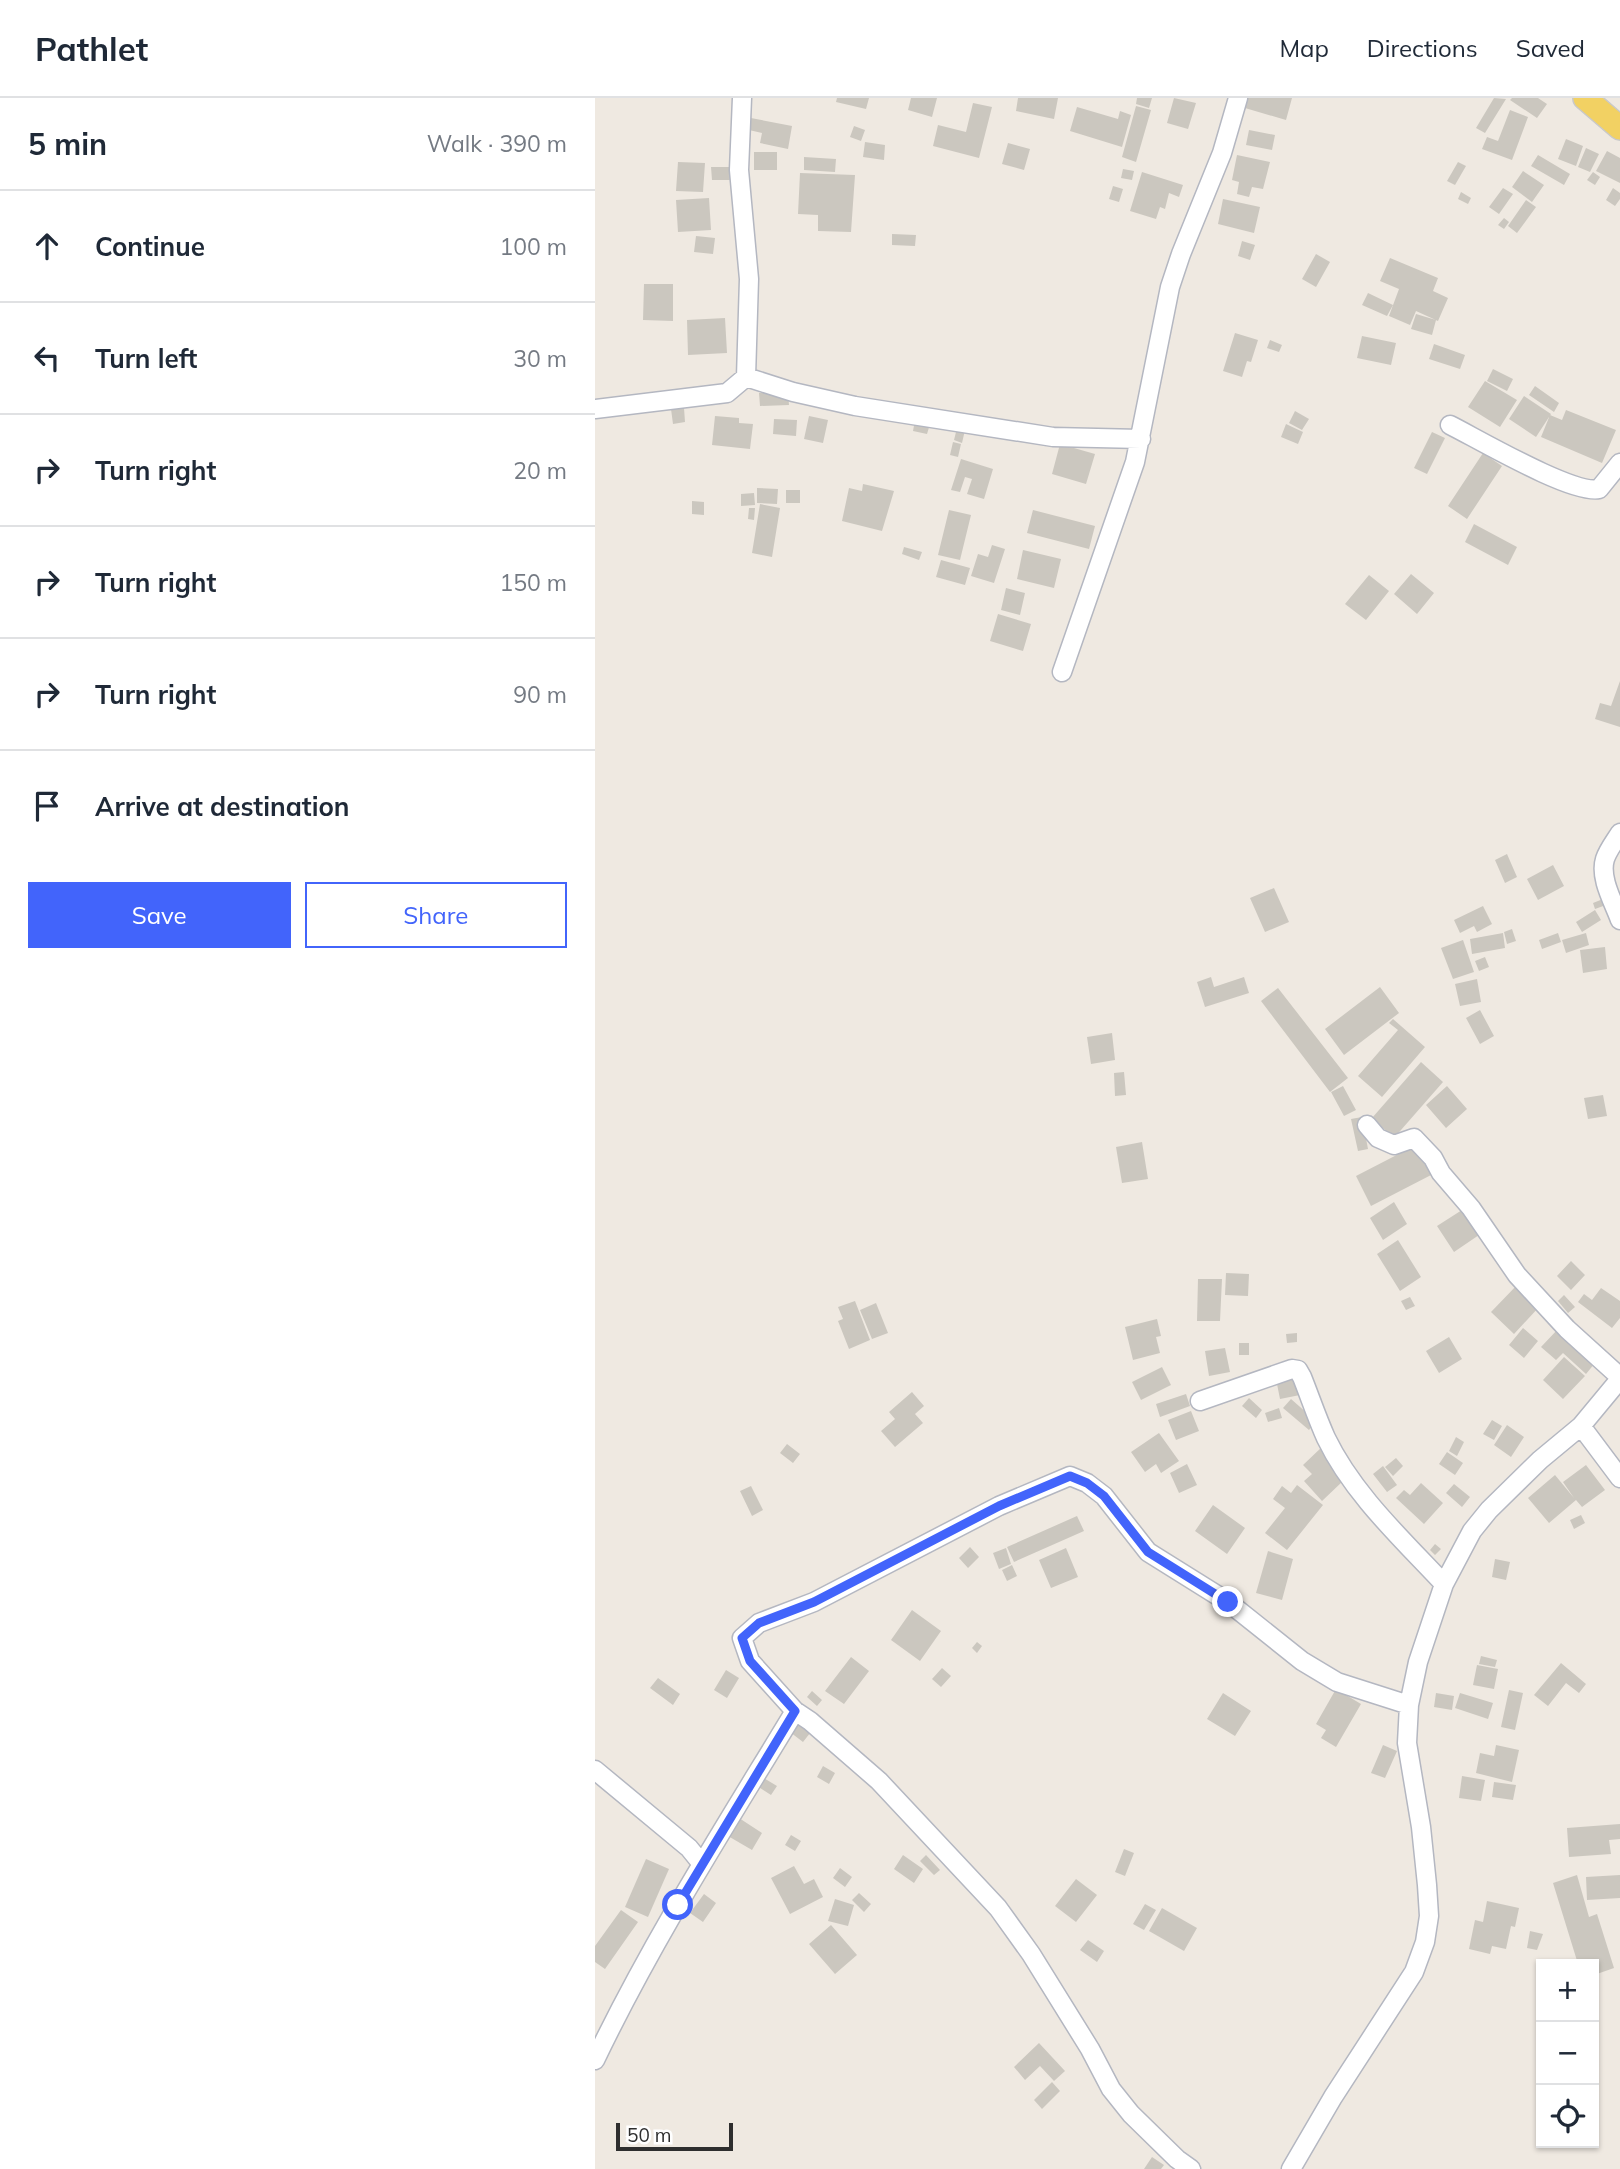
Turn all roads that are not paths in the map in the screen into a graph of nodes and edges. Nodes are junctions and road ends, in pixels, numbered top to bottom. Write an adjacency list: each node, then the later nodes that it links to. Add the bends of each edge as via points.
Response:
1 (742, 98): 5 (street, via 739,170 749,279)
2 (1238, 98): 8 (street, via 1170,287)
3 (1585, 98): 4 (main road)
4 (1620, 128)
5 (746, 377): 6 (street, via 727,393); 8 (street, via 793,393 1053,437)
6 (595, 409)
7 (1450, 425): 9 (street, via 1545,474 1588,489 1599,489)
8 (1141, 439): 10 (street)
9 (1620, 463)
10 (1062, 672)
11 (1620, 834): 12 (street, via 1604,869)
12 (1620, 920)
13 (1367, 1125): 14 (street, via 1378,1138 1394,1145 1414,1138 1423,1145 1517,1275)
14 (1620, 1378): 16 (street)
15 (1200, 1401): 18 (street, via 1298,1370 1343,1467 1368,1502)
16 (1581, 1426): 17 (street); 18 (street, via 1489,1510 1472,1531)
17 (1620, 1478)
18 (1444, 1584): 19 (street)
19 (1409, 1705): 20 (street, via 1337,1682 1302,1661 1228,1602 1148,1552 1104,1496 1070,1476 999,1506 814,1602 759,1623 742,1638 750,1661); 25 (street, via 1407,1744 1427,1885 1425,1942 1414,1972)
20 (795, 1711): 22 (street); 24 (street, via 879,1781 998,1908 1031,1954 1111,2089 1131,2114)
21 (595, 1770): 22 (street)
22 (702, 1864): 23 (street, via 621,2005)
23 (595, 2060)
24 (1191, 2169)
25 (1291, 2169)

